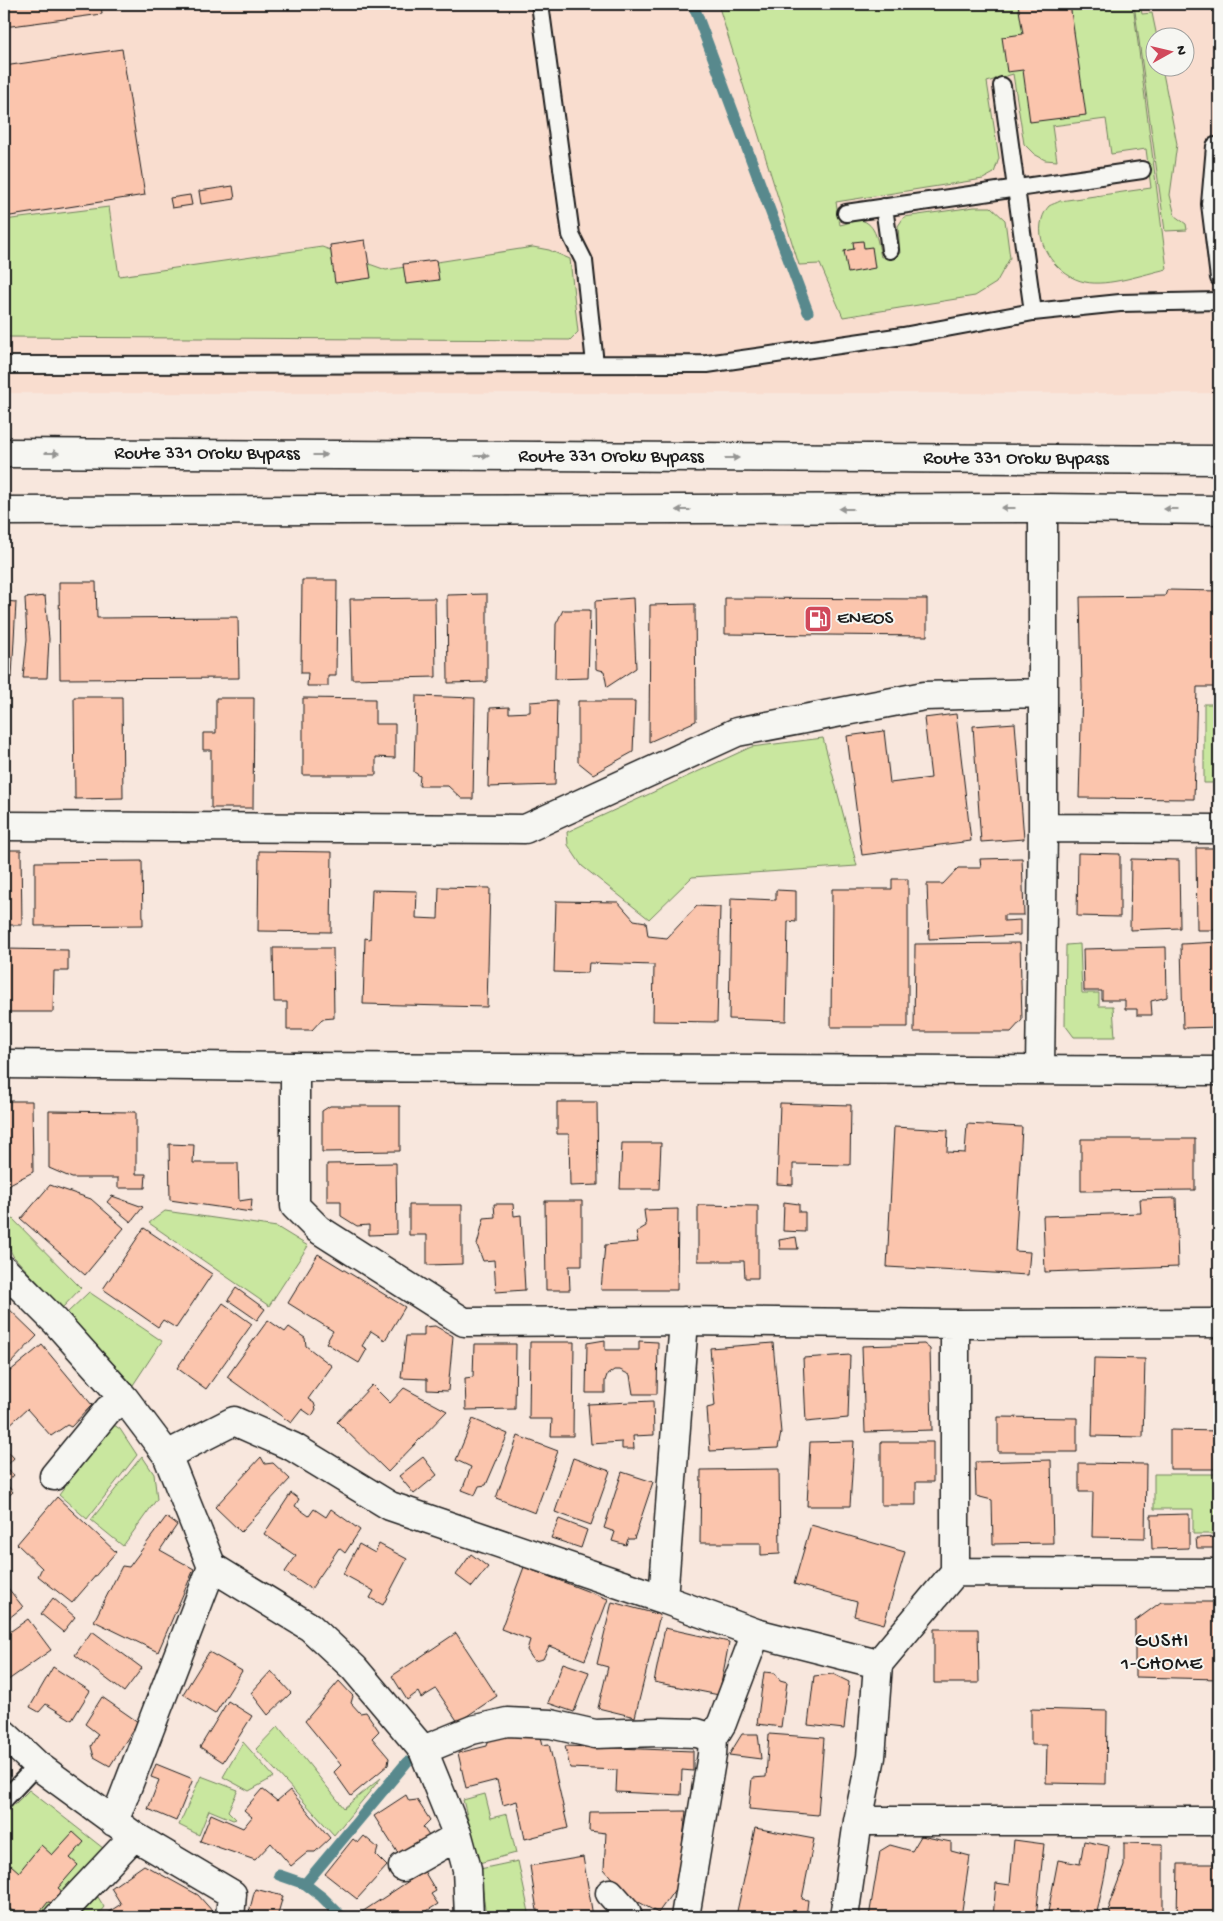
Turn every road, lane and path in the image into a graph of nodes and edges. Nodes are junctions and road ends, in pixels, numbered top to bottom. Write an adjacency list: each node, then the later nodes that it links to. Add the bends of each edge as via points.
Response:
1 (540, 4): 12 (lane, via 571,235 584,261)
2 (1002, 86): 5 (lane)
3 (1215, 146): 9 (lane, via 1210,204)
4 (1142, 170): 5 (lane)
5 (1016, 188): 6 (lane); 11 (lane)
6 (884, 207): 7 (lane); 8 (lane)
7 (846, 213)
8 (890, 250)
9 (1219, 278)
10 (1219, 301): 11 (lane, via 1120,303)
11 (1033, 312): 12 (lane, via 903,336 707,364)
12 (595, 364): 13 (lane)
13 (4, 365)
14 (4, 453): 15 (main road, Route 331 Oroku Bypass, one-way to 15)
15 (1219, 460)
16 (1043, 508): 17 (main road, one-way to 16); 18 (main road, one-way to 18); 19 (main road)
17 (1219, 510)
18 (4, 511)
19 (1042, 694): 20 (main road, via 924,696 737,732 525,829); 21 (main road)
20 (4, 826)
21 (1043, 828): 22 (main road); 25 (main road)
22 (1219, 829)
23 (4, 1064): 24 (main road)
24 (296, 1067): 25 (main road); 28 (main road, via 295,1206 318,1229 464,1322)
25 (1040, 1070): 26 (main road)
26 (1219, 1071)
27 (4, 1270): 31 (main road)
28 (684, 1321): 30 (main road); 37 (main road)
29 (1219, 1323): 30 (main road)
30 (955, 1324): 35 (main road)
31 (124, 1398): 32 (main road); 33 (main road, via 108,1410)
32 (167, 1455): 34 (main road); 37 (main road, via 234,1421 293,1447 390,1506)
33 (54, 1476)
34 (212, 1567): 42 (main road, via 310,1627 354,1668); 47 (main road)
35 (955, 1572): 36 (main road); 39 (main road)
36 (1219, 1573)
37 (663, 1599): 38 (main road)
38 (756, 1632): 39 (main road); 41 (main road, via 722,1723)
39 (878, 1664): 45 (main road, via 872,1757)
40 (4, 1734): 43 (main road)
41 (712, 1738): 42 (main road, via 697,1733 582,1733 551,1724 507,1722 472,1730); 55 (main road, via 712,1755)
42 (422, 1750): 48 (main road)
43 (36, 1765): 44 (lane); 47 (main road)
44 (4, 1800)
45 (858, 1821): 46 (main road); 56 (main road)
46 (1219, 1821)
47 (124, 1829): 51 (main road); 52 (main road, via 232,1894)
48 (458, 1836): 49 (main road); 53 (main road, via 467,1869)
49 (403, 1867)
50 (610, 1893): 54 (main road)
51 (58, 1917)
52 (230, 1917)
53 (470, 1917)
54 (628, 1917)
55 (685, 1917)
56 (844, 1917)

